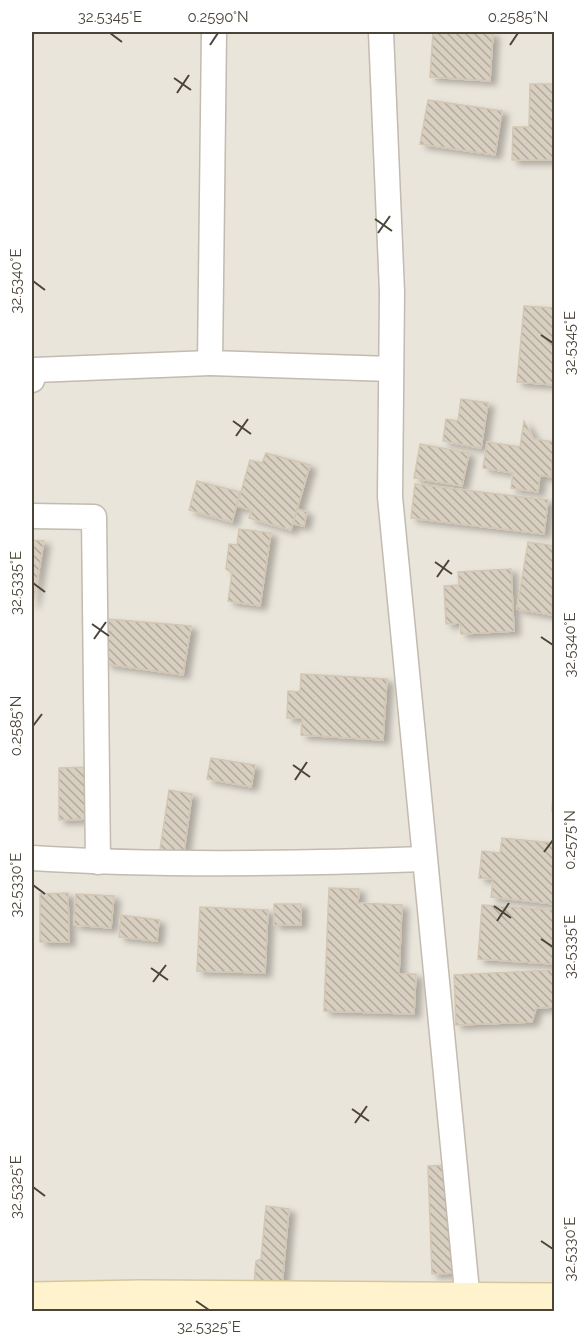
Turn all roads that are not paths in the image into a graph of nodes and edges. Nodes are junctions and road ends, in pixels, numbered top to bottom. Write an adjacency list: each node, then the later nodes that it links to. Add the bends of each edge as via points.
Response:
1 (214, 32): 3 (street)
2 (381, 32): 5 (street, via 392,292)
3 (210, 363): 4 (street); 5 (street); 6 (street, via 35,370)
4 (161, 365)
5 (391, 369): 9 (street, via 390,497)
6 (32, 380)
7 (32, 516): 10 (street, via 94,517)
8 (32, 858): 10 (street)
9 (424, 859): 10 (street); 13 (street)
10 (98, 862)
11 (32, 1299): 13 (street, via 152,1297)
12 (555, 1300): 13 (street)
13 (469, 1306)

